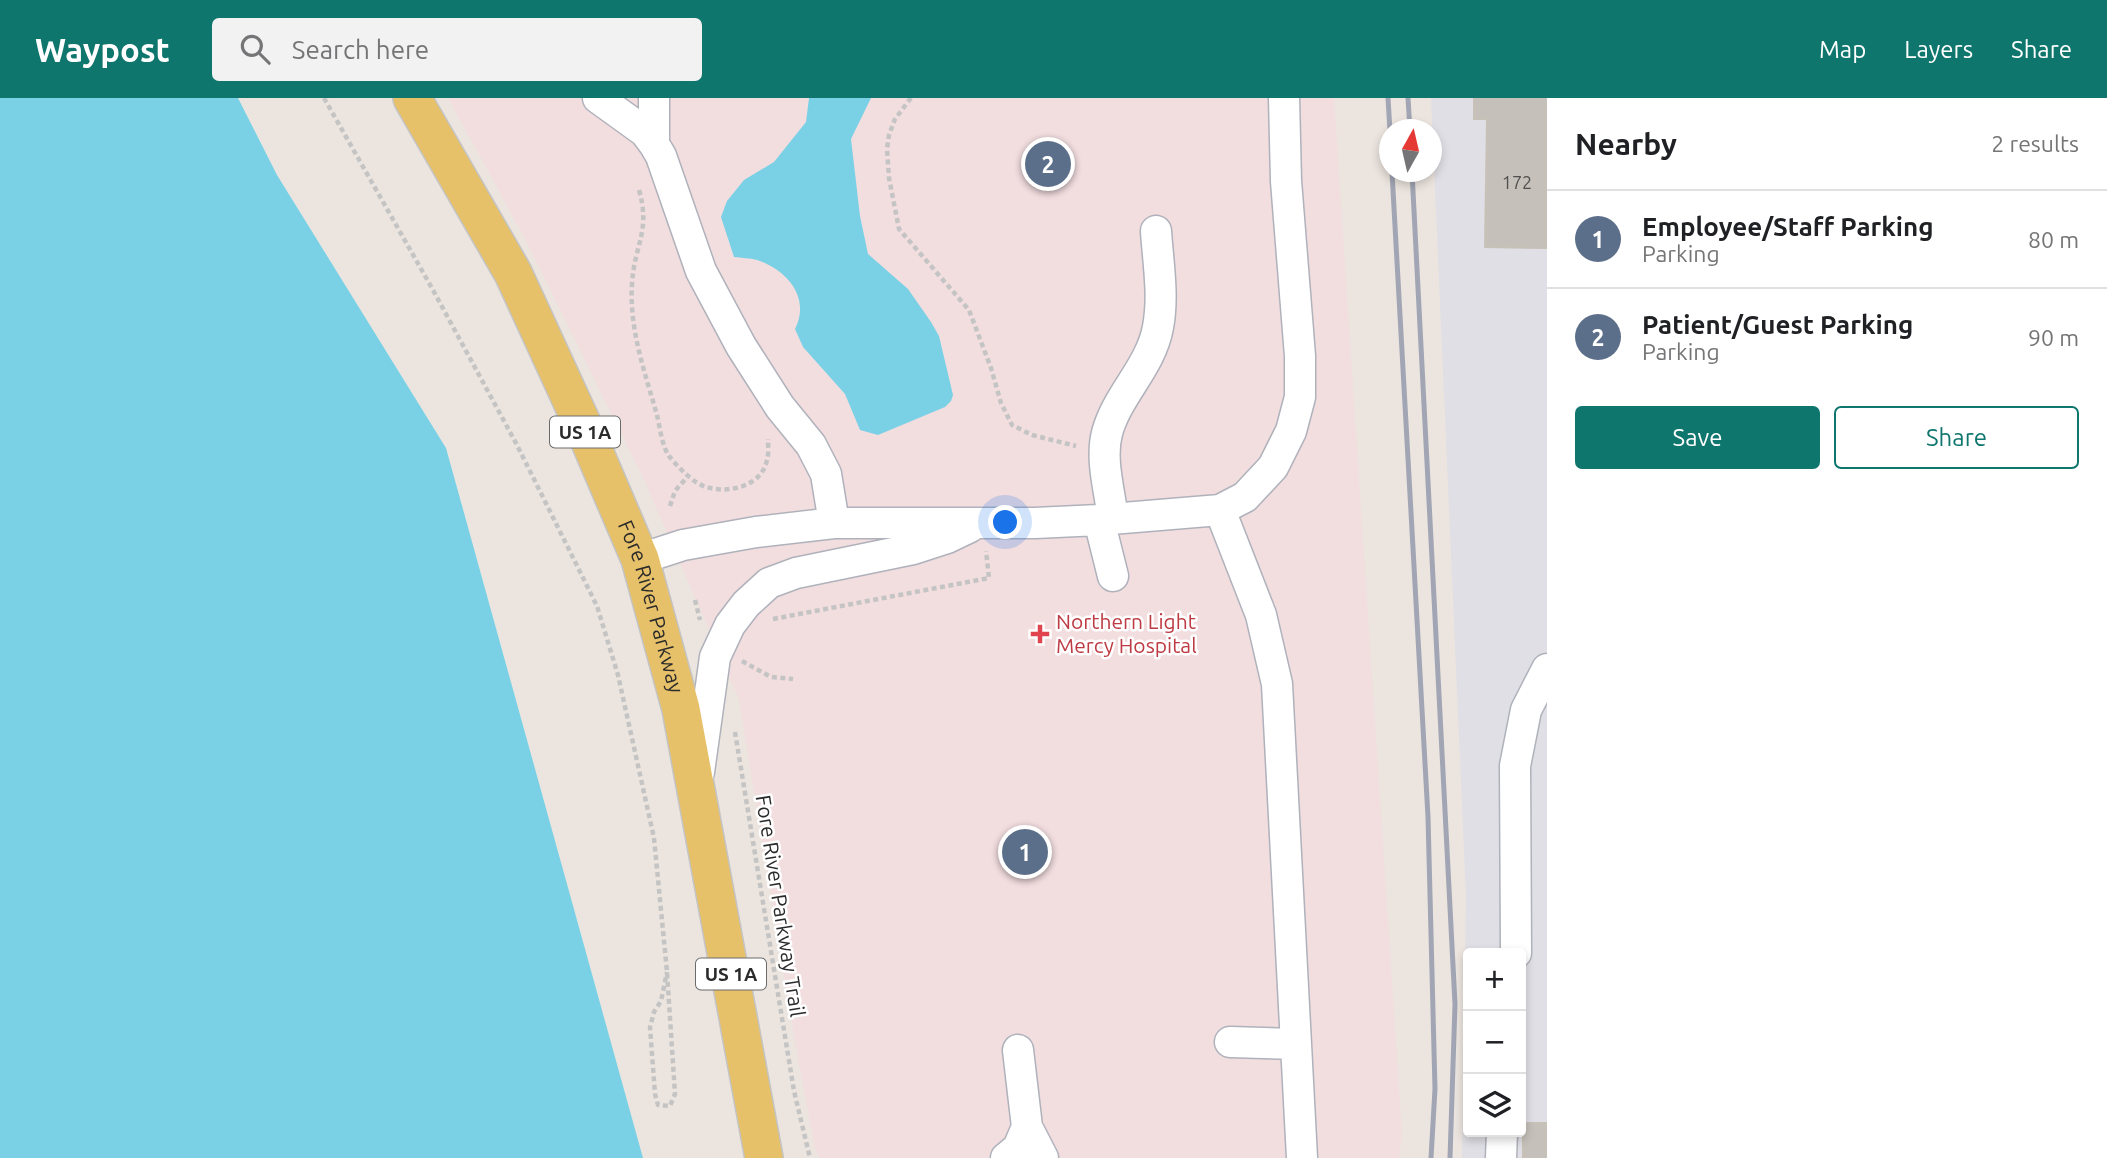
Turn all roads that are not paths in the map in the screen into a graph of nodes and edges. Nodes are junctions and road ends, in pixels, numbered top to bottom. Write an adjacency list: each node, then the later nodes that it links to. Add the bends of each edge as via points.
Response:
1 (412, 98): 11 (main road, Fore River Parkway / US 1A, via 513,273)
2 (598, 98): 5 (lane, via 645,132)
3 (654, 98): 5 (lane)
4 (1284, 98): 7 (lane, via 1300,397 1291,431 1273,467 1245,497)
5 (654, 144): 9 (lane, via 701,271 722,314 826,474)
6 (1156, 231): 8 (lane, via 1158,328 1105,442)
7 (1220, 510): 8 (lane); 17 (lane, via 1261,615 1277,684)
8 (1106, 519): 10 (lane, via 1035,523); 12 (lane)
9 (834, 523): 10 (lane); 11 (lane, via 683,545)
10 (982, 534): 14 (lane, via 947,538 769,583 730,625 715,657)
11 (640, 559): 14 (main road, Fore River Parkway / US 1A, via 681,709)
12 (1113, 576)
13 (1547, 669): 15 (lane, via 1527,710 1515,766)
14 (697, 790): 21 (main road, Fore River Parkway / US 1A)
15 (1516, 948)
16 (1230, 1042): 17 (lane)
17 (1295, 1044): 24 (lane)
18 (1018, 1050): 19 (lane)
19 (1027, 1127): 22 (lane, via 1018,1148); 23 (lane)
20 (1502, 1137): 25 (lane)
21 (764, 1158)
22 (1006, 1158)
23 (1043, 1158)
24 (1302, 1158)
25 (1501, 1158)

